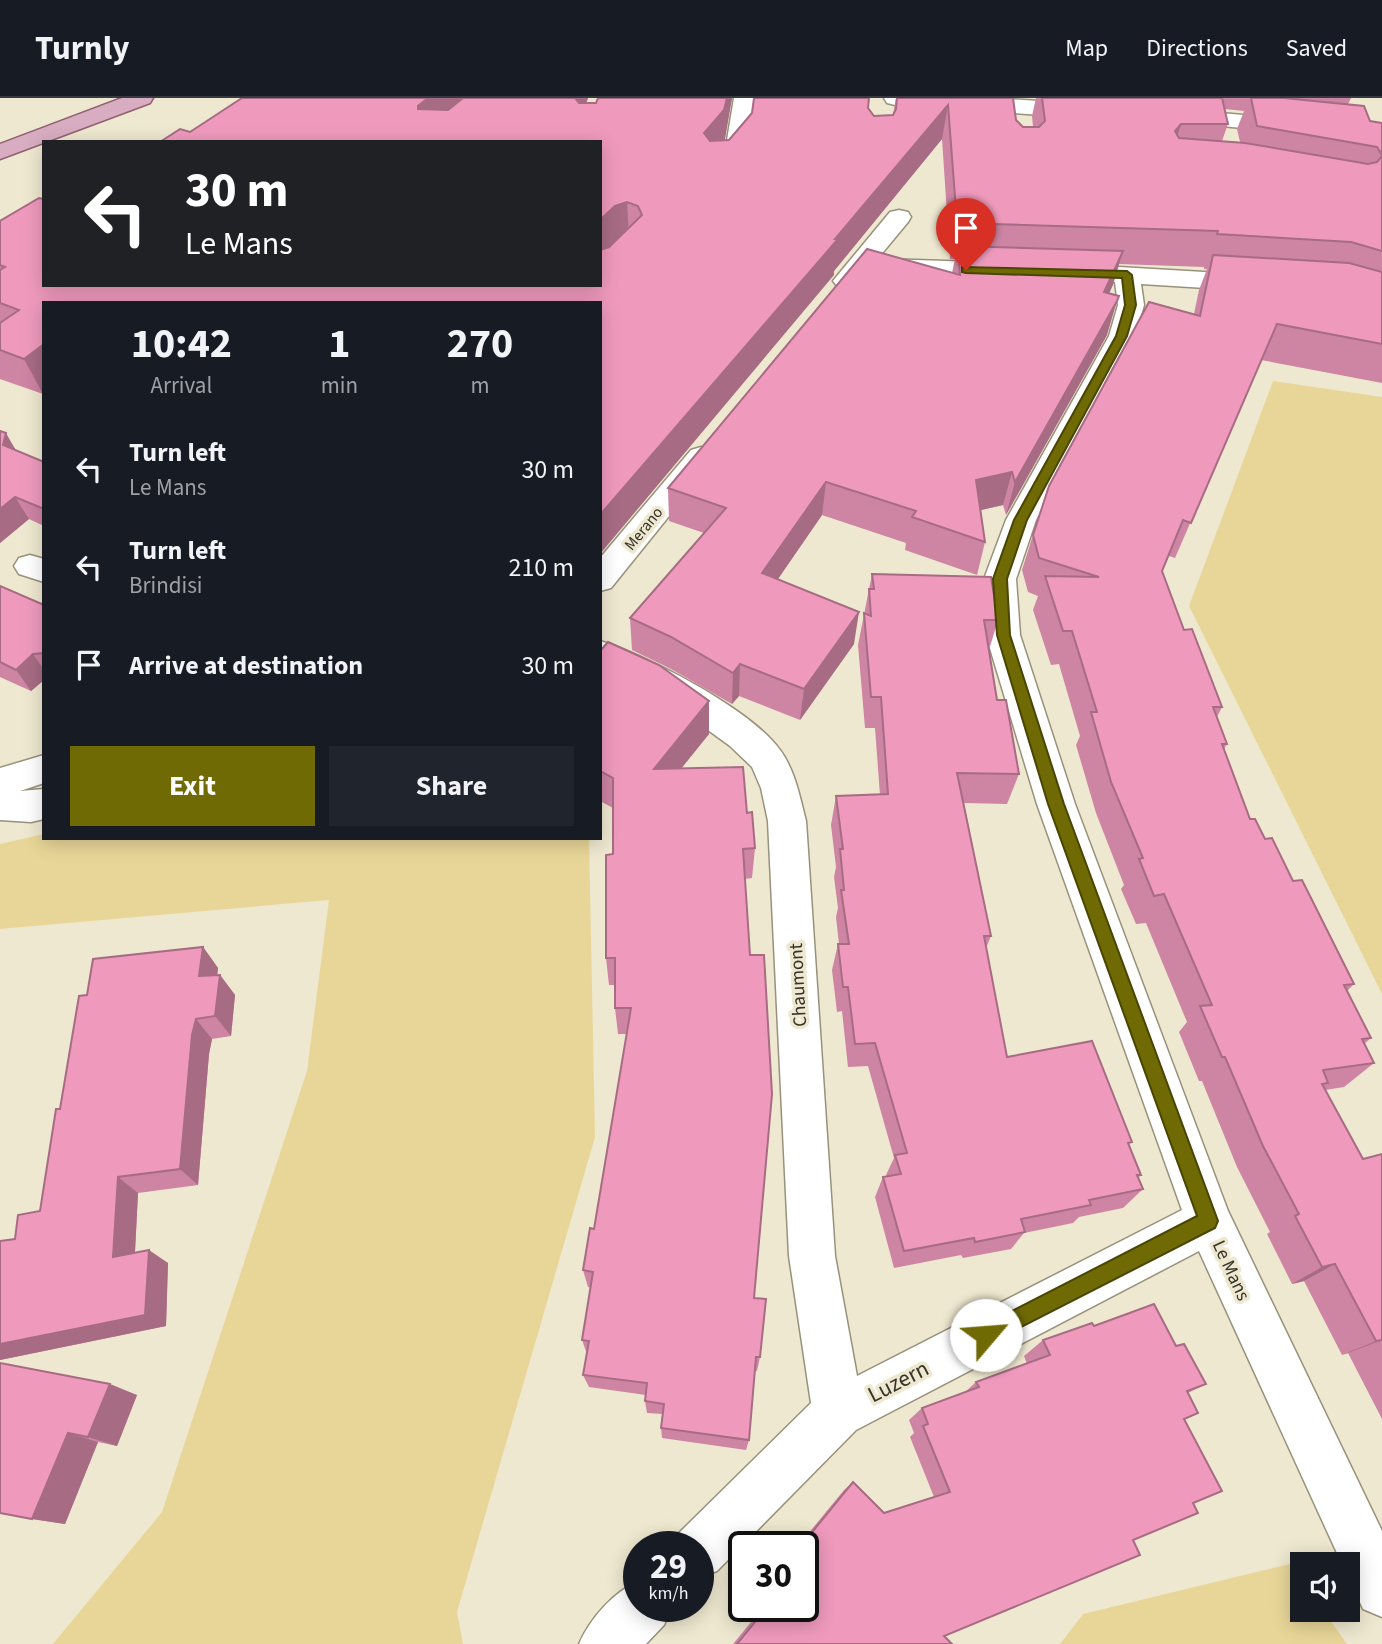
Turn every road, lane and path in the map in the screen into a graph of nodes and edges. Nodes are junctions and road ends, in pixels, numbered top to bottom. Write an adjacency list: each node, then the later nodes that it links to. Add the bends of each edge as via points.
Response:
1 (142, 98): 12 (main road)
2 (745, 98): 13 (street, via 737,147)
3 (885, 102): 4 (street)
4 (1029, 105): 6 (street); 9 (street)
5 (1182, 107): 7 (street); 8 (street)
6 (1103, 112)
7 (1157, 115)
8 (1221, 118): 10 (street); 11 (street)
9 (1020, 131)
10 (1382, 134)
11 (1226, 143)
12 (0, 152)
13 (718, 168)
14 (899, 217): 15 (street)
15 (858, 266): 16 (street); 20 (street)
16 (1033, 272)
17 (1073, 273): 18 (street)
18 (1127, 275): 19 (street); 28 (street, Le Mans, via 1131,305 1122,336 1010,547 1000,579 1003,635 1056,804)
19 (1279, 285)
20 (833, 298)
21 (721, 433): 22 (street, Merano)
22 (602, 578)
23 (602, 654): 29 (street, Chaumont, via 673,687 743,736 767,759 779,788 787,821 812,1256)
24 (42, 770): 25 (street)
25 (0, 783)
26 (42, 804): 27 (street)
27 (0, 805)
28 (1209, 1221): 29 (street, Luzern); 31 (street, Le Mans)
29 (838, 1412): 30 (street, Luzern)
30 (714, 1536)
31 (1382, 1590)
32 (629, 1622): 33 (street)
33 (607, 1644)

